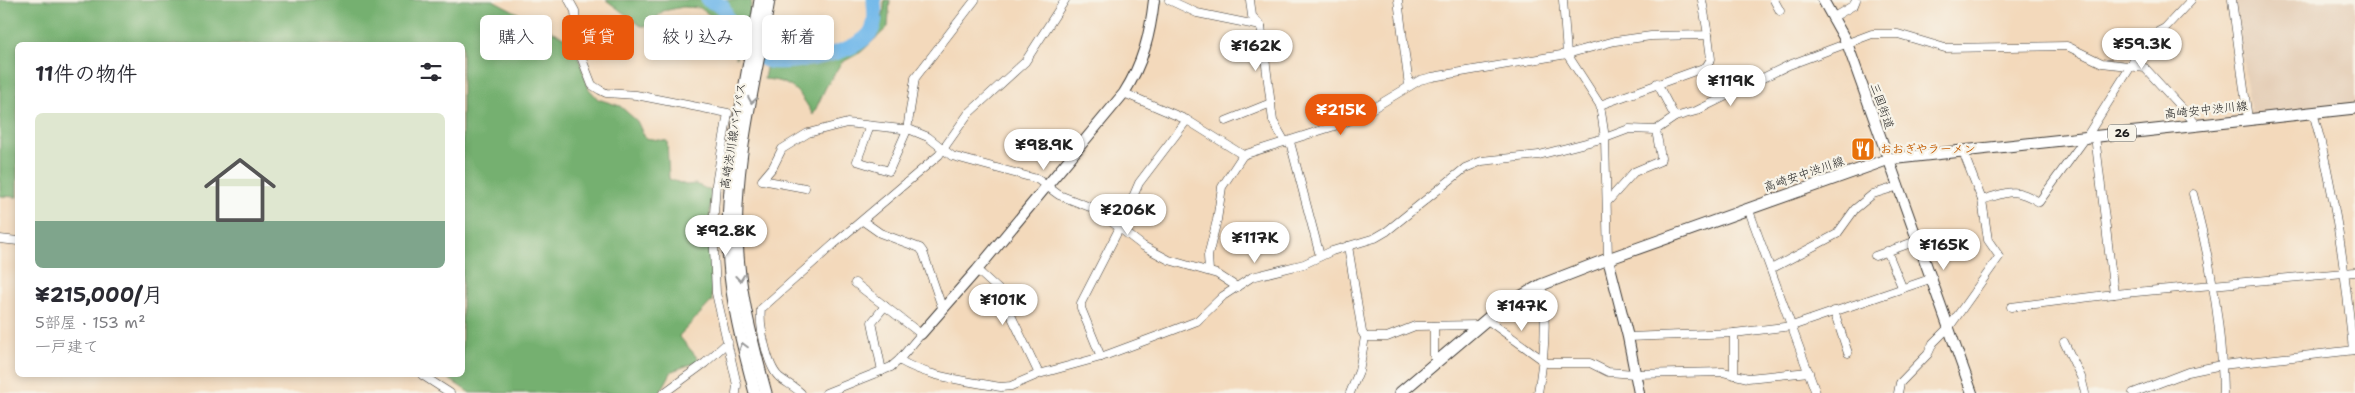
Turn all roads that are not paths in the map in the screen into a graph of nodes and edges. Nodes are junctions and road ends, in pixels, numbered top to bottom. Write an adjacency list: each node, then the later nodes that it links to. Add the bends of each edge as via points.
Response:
1 (570, 0): 87 (street, via 575,11 578,49 592,85 606,93 636,95 728,112 716,184 713,228 716,293)
2 (760, 0): 105 (main road, 高崎渋川線バイパス, one-way to 2, via 734,304 728,213 739,116)
3 (769, 0): 106 (main road, 高崎渋川線バイパス, one-way to 106, via 742,161 737,220 745,316)
4 (975, 0): 37 (street, via 915,78)
5 (1065, 0): 42 (street, via 1025,62 968,114)
6 (1154, 0): 26 (street, via 1151,28 1142,60)
7 (1169, 0): 19 (street, via 1197,13)
8 (1250, 0): 19 (street, via 1252,16)
9 (1398, 0): 25 (street)
10 (1563, 0): 22 (street)
11 (1702, 0): 20 (street)
12 (1774, 0): 17 (street)
13 (1823, 0): 18 (street, 三国街道)
14 (1856, 0): 18 (street, via 1854,5)
15 (2191, 0): 23 (street, via 2164,28 2148,36)
16 (2232, 0): 32 (street)
17 (1780, 11)
18 (1832, 18): 21 (street, 三国街道)
19 (1262, 26): 27 (street)
20 (1708, 35): 22 (street, via 1651,36 1615,41); 24 (street, via 1711,59 1706,67)
21 (1847, 43): 23 (street, via 1885,33 1945,48 2067,46 2102,63); 31 (street, via 1789,65 1696,111); 45 (street, 三国街道)
22 (1567, 54): 25 (street, via 1432,77); 28 (street)
23 (2131, 66): 35 (street, via 2150,72); 39 (street)
24 (1657, 83): 28 (street); 31 (street)
25 (1409, 86): 41 (street, via 1360,116)
26 (1124, 93): 33 (street); 48 (street)
27 (1270, 103): 34 (street); 41 (street, via 1272,121)
28 (1600, 104): 40 (street)
29 (2355, 108): 30 (main road, 高崎安中渋川線 / 26)
30 (2313, 112): 32 (main road, 高崎安中渋川線 / 26); 67 (street, via 2325,155)
31 (1675, 117): 38 (street)
32 (2248, 119): 35 (main road, 高崎安中渋川線 / 26)
33 (1187, 120): 44 (street); 54 (street, via 1139,183)
34 (1226, 120)
35 (2197, 125): 39 (main road, 高崎安中渋川線 / 26)
36 (870, 126): 37 (street); 37 (street, via 857,161 889,171); 47 (street, via 839,124 804,135 782,148 762,180)
37 (907, 130): 42 (street, via 928,137)
38 (1656, 130): 40 (street, via 1629,130); 51 (street, via 1660,161 1634,172)
39 (2091, 136): 43 (main road, 高崎安中渋川線 / 26); 50 (street, via 2039,202 2022,192); 74 (street)
40 (1605, 138): 51 (street); 58 (street, via 1539,155 1482,161 1458,174 1387,232)
41 (1287, 142): 44 (street); 60 (street)
42 (943, 150): 48 (street, via 952,156 1037,179); 53 (street)
43 (1963, 152): 45 (main road, 高崎安中渋川線 / 26); 50 (street)
44 (1243, 155): 65 (street, via 1222,187 1208,256)
45 (1889, 159): 46 (street, 三国街道); 52 (main road, 高崎安中渋川線 / 26)
46 (1899, 186): 56 (street, 三国街道); 63 (street, via 1873,194 1855,209 1837,234)
47 (805, 188)
48 (1046, 188): 54 (street, via 1095,209); 64 (street)
49 (2193, 194): 73 (street)
50 (1982, 200): 82 (street, via 1988,240 1998,255)
51 (1608, 201): 62 (street)
52 (1748, 208): 62 (main road, 高崎安中渋川線 / 26); 63 (street)
53 (863, 221): 77 (street, via 880,233 924,252); 107 (street, via 761,309 762,330 777,375)
54 (1119, 229): 65 (street, via 1169,260); 91 (street, via 1081,303)
55 (0, 239): 57 (street)
56 (1919, 240): 59 (street); 68 (street, 三国街道)
57 (15, 241)
58 (1348, 246): 60 (street); 85 (street)
59 (1887, 251): 61 (street); 72 (street)
60 (1320, 256): 71 (street, via 1304,264 1252,277)
61 (1875, 256)
62 (1608, 259): 70 (main road, 高崎安中渋川線 / 26); 86 (street)
63 (1771, 269): 81 (street)
64 (977, 270): 77 (street); 98 (street, via 999,290)
65 (1209, 271): 71 (street)
66 (2355, 272): 67 (street)
67 (2345, 273): 73 (street); 89 (street)
68 (1933, 278): 72 (street); 82 (street, 三国街道)
69 (855, 283): 75 (street)
70 (1541, 285): 79 (main road, 高崎安中渋川線 / 26); 94 (street, via 1545,305)
71 (1236, 287): 91 (street, via 1197,321)
72 (1902, 287): 78 (street)
73 (2213, 287): 74 (street); 95 (street)
74 (2114, 294): 76 (street)
75 (885, 306): 84 (street); 96 (street, via 872,322)
76 (2011, 307)
77 (943, 310): 84 (street)
78 (1834, 311): 81 (street); 90 (street)
79 (1483, 322): 80 (street); 93 (main road, 高崎安中渋川線 / 26); 94 (street)
80 (1434, 326): 85 (street, via 1415,326 1387,337); 93 (street, via 1434,356)
81 (1792, 326): 83 (street); 97 (street)
82 (1950, 326): 114 (street, via 1900,383); 115 (street, 三国街道)
83 (1734, 333): 86 (street); 100 (street)
84 (921, 334): 92 (street)
85 (1365, 337): 109 (street)
86 (1628, 337): 99 (street)
87 (728, 342): 103 (street); 104 (street)
88 (2064, 342): 116 (street)
89 (2354, 350): 95 (street)
90 (1848, 353)
91 (1101, 358): 98 (street)
92 (899, 360): 96 (street); 98 (street, via 911,368 936,375 1001,387)
93 (1437, 361): 110 (main road, 高崎安中渋川線 / 26)
94 (1543, 362): 99 (street, via 1590,363 1608,372); 111 (street)
95 (2222, 365): 117 (street, via 2188,372); 118 (street)
96 (882, 371): 108 (street)
97 (1809, 372): 100 (street, via 1748,378); 113 (street)
98 (1039, 374)
99 (1635, 374): 100 (street, via 1723,372); 112 (street)
100 (1734, 375)
101 (425, 377): 102 (street)
102 (450, 393)
103 (664, 393)
104 (736, 393)
105 (755, 393)
106 (766, 393)
107 (800, 393)
108 (826, 393)
109 (1350, 393)
110 (1400, 393)
111 (1538, 393)
112 (1639, 393)
113 (1816, 393)
114 (1898, 393)
115 (1972, 393)
116 (2085, 393)
117 (2133, 393)
118 (2223, 393)

